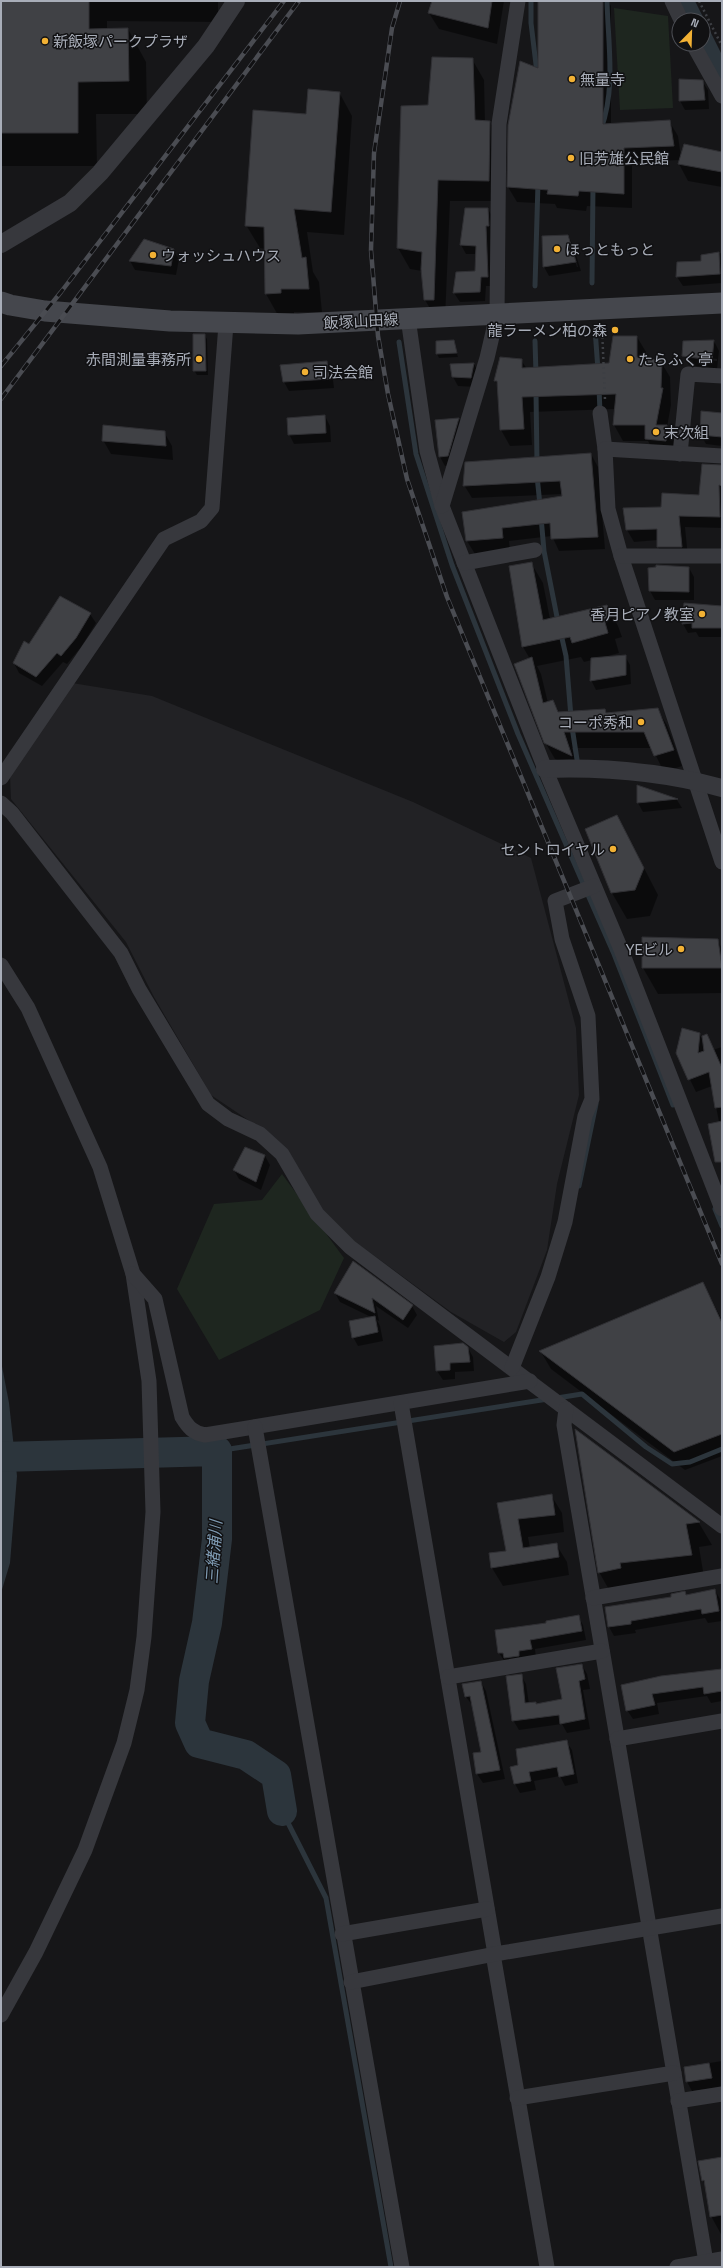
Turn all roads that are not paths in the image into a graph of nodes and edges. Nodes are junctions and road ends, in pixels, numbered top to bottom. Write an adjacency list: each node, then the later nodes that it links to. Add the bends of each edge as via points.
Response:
1 (236, 1): 7 (street, via 206,46 100,173 70,203)
2 (518, 1): 10 (street, via 499,124)
3 (672, 1): 4 (street)
4 (677, 12)
5 (697, 52): 6 (street)
6 (722, 96)
7 (1, 244)
8 (1, 302): 12 (main road, 飯塚山田線, via 52,311)
9 (722, 303): 10 (main road, 飯塚山田線)
10 (496, 315): 11 (main road, 飯塚山田線); 18 (street, via 487,358)
11 (408, 318): 12 (main road, 飯塚山田線, via 298,324); 18 (street, via 427,451)
12 (226, 324): 24 (street, via 212,508 201,521 164,538)
13 (722, 376): 16 (street, via 688,374)
14 (600, 413): 15 (street)
15 (605, 450): 16 (street); 20 (street, via 608,508)
16 (680, 454): 17 (street)
17 (722, 456)
18 (442, 506): 22 (street)
19 (535, 550): 22 (street)
20 (621, 556): 21 (street); 25 (street)
21 (722, 556)
22 (464, 563): 23 (street)
23 (545, 769): 25 (street, via 645,772); 29 (street)
24 (1, 778)
25 (695, 780): 26 (street); 28 (street)
26 (722, 788)
27 (1, 803): 33 (street, via 12,813 121,953 139,989 208,1104 228,1119 260,1134 282,1154 317,1214 350,1247)
28 (722, 862)
29 (588, 888): 31 (street); 33 (street, via 555,901 562,939 588,1016 592,1099 585,1116 565,1222 548,1277)
30 (1, 965): 32 (street, via 28,1008 100,1167)
31 (722, 1209)
32 (134, 1274): 37 (street, via 155,1299 182,1417 188,1428 206,1435); 51 (street, via 149,1381 153,1512 149,1593 137,1690 124,1743 85,1850 36,1952)
33 (512, 1368): 34 (street)
34 (530, 1381): 35 (street); 36 (street)
35 (401, 1403): 37 (street); 42 (street)
36 (566, 1409): 38 (street); 40 (street, via 564,1425)
37 (255, 1427): 48 (street)
38 (722, 1526)
39 (722, 1576): 40 (street)
40 (593, 1598): 41 (street)
41 (602, 1651): 42 (street); 44 (street)
42 (448, 1677): 45 (street)
43 (722, 1721): 44 (street)
44 (617, 1739): 47 (street)
45 (487, 1909): 48 (street); 49 (street)
46 (722, 1916): 47 (street)
47 (649, 1929): 49 (street); 52 (street)
48 (342, 1934): 50 (street)
49 (494, 1954): 50 (street); 54 (street)
50 (351, 1982): 58 (street)
51 (1, 2015)
52 (674, 2073): 54 (street); 55 (street)
53 (722, 2094): 55 (street)
54 (517, 2098): 59 (street)
55 (678, 2101): 57 (street)
56 (722, 2259): 57 (street)
57 (706, 2262): 60 (street)
58 (402, 2267)
59 (547, 2267)
60 (677, 2267)

